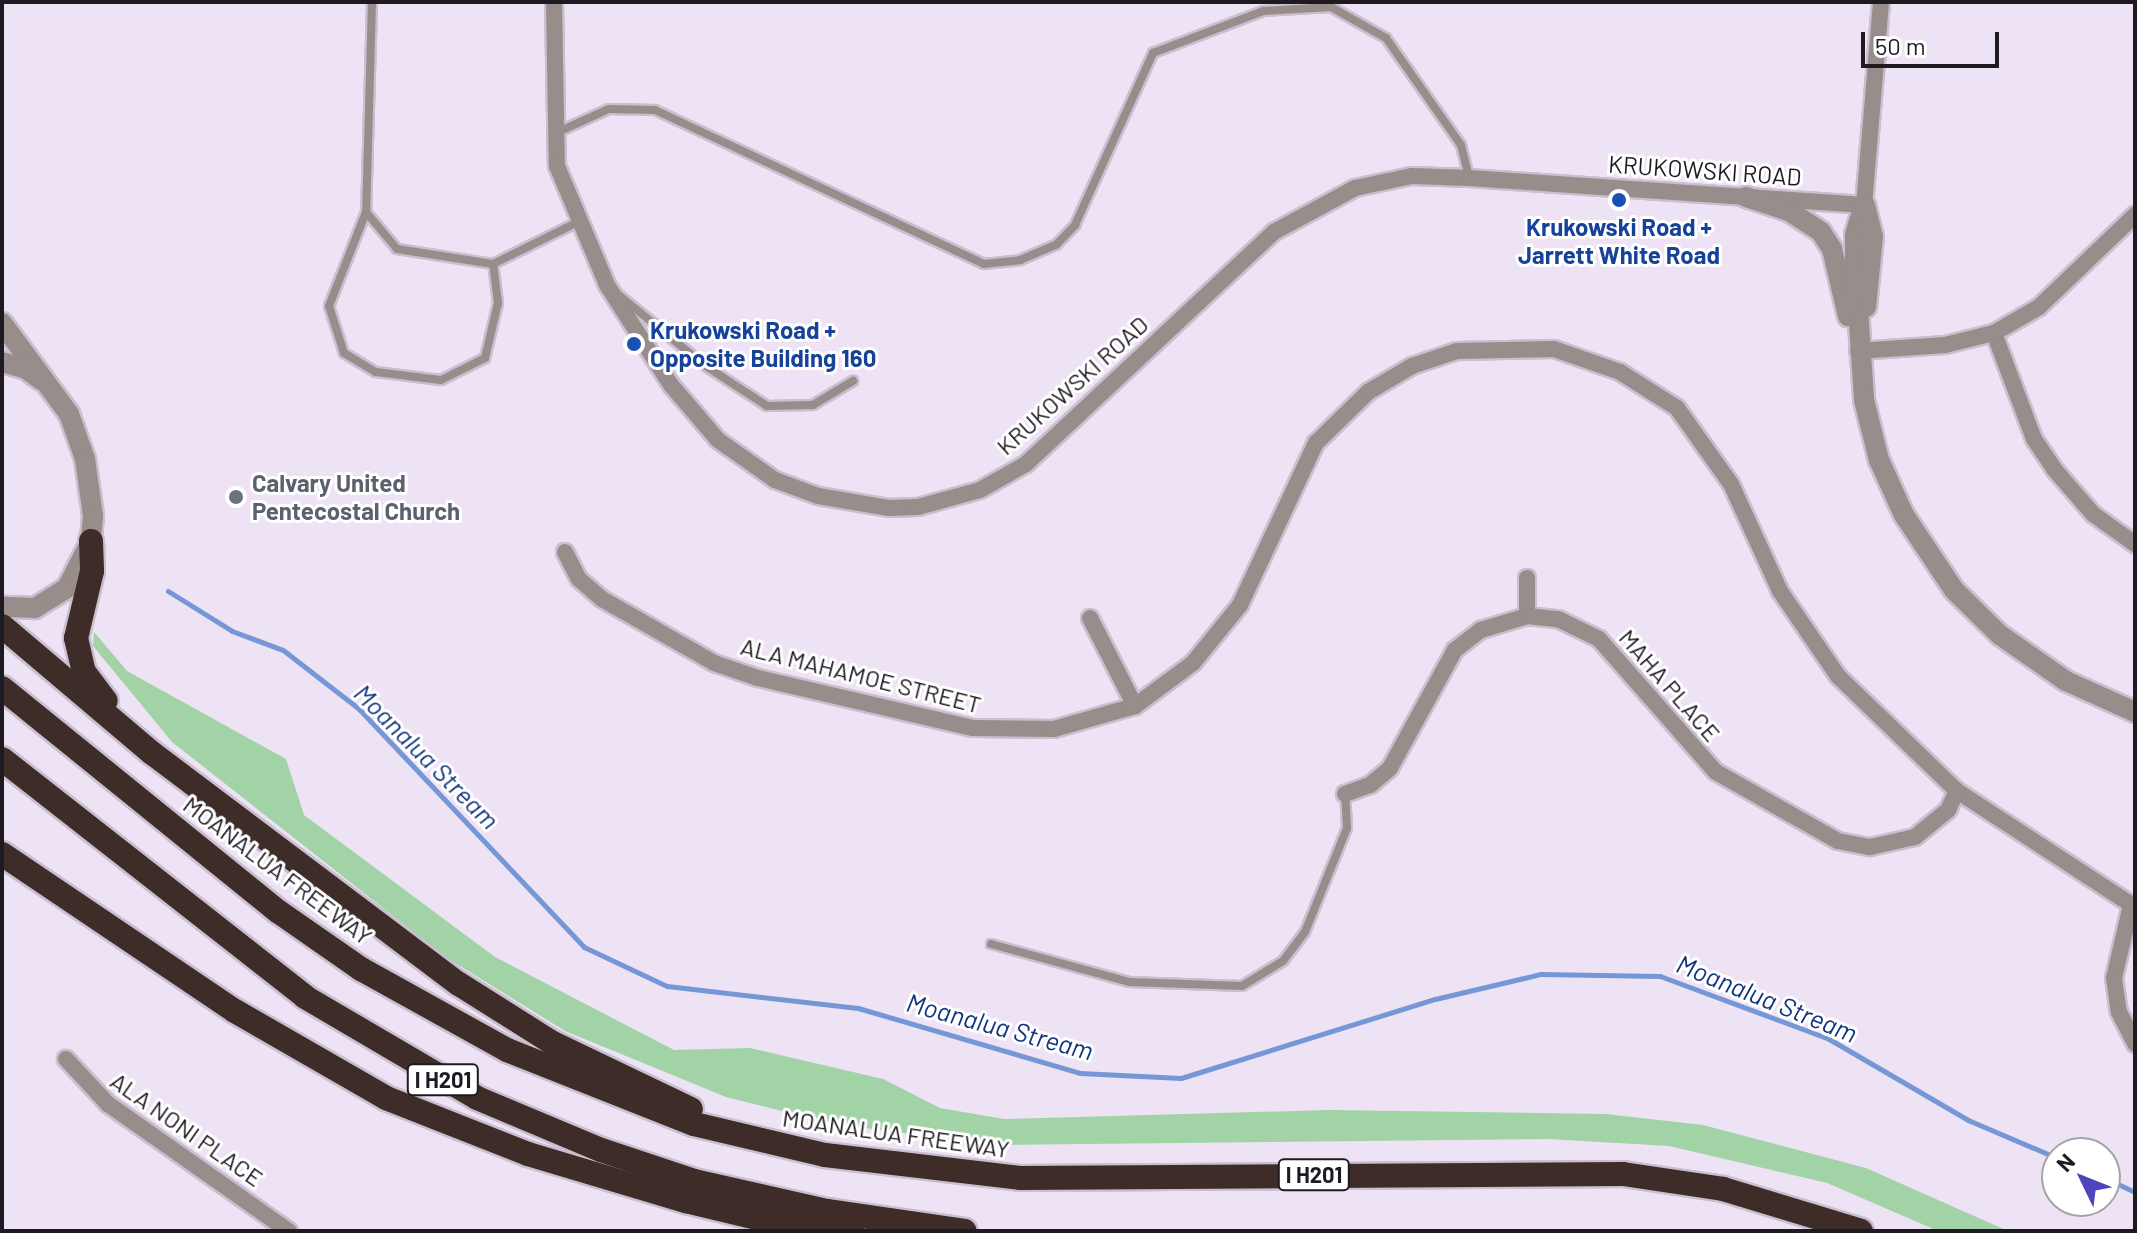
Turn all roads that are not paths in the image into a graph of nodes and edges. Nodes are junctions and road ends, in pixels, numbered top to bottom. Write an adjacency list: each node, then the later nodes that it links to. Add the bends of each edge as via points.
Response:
1 (372, 2): 8 (lane)
2 (554, 2): 4 (street, KRUKOWSKI ROAD)
3 (1881, 2): 7 (street)
4 (557, 132): 5 (lane, via 609,109 655,110 984,264 1020,260 1056,245 1075,225 1153,53 1263,11 1331,7 1386,38 1461,145); 10 (street, KRUKOWSKI ROAD, via 557,166)
5 (1469, 178): 6 (street, KRUKOWSKI ROAD); 12 (street, KRUKOWSKI ROAD, via 1381,181 1303,212 1246,256 1026,464 980,490 918,507 864,507 818,496 775,480 736,455 671,385)
6 (1746, 197): 7 (street, KRUKOWSKI ROAD); 15 (street, via 1789,211 1821,232 1832,249)
7 (1864, 205): 15 (street, via 1873,236)
8 (366, 212): 11 (lane, via 397,249); 11 (lane, via 329,306 344,353 376,372 441,380 485,358 498,303)
9 (2135, 215): 14 (street, via 2039,307)
10 (578, 222): 11 (lane); 12 (street, KRUKOWSKI ROAD)
11 (493, 264)
12 (607, 285): 17 (lane, via 704,365 767,406 813,405)
13 (2, 323): 18 (street)
14 (1994, 333): 15 (street, via 1945,345); 19 (street, via 2034,439 2076,497)
15 (1858, 347): 29 (street, via 1879,460 1936,566 1977,613 2032,660)
16 (2, 362): 18 (street, via 26,369)
17 (853, 381)
18 (59, 395): 20 (street, via 85,459)
19 (2132, 536)
20 (91, 541): 23 (street, via 57,597 35,608); 33 (highway, via 92,571 76,638 84,672 97,693)
21 (565, 552): 28 (street, ALA MAHAMOE STREET, via 579,579 641,626 695,655 758,678 989,730 1054,729)
22 (1527, 578): 24 (street)
23 (2, 607)
24 (1527, 616): 31 (street, MAHA PLACE, via 1558,619 1599,639 1716,772 1830,838 1870,847 1902,842 1938,820); 32 (street, MAHA PLACE, via 1481,630 1455,650 1390,768 1370,785)
25 (1090, 618): 28 (street)
26 (2, 626): 33 (highway)
27 (2, 688): 39 (highway, MOANALUA FREEWAY / I H201, via 279,912 419,1004 599,1090)
28 (1135, 706): 31 (street, ALA MAHAMOE STREET, via 1193,663 1226,626 1253,582 1303,464 1350,408 1380,385 1434,358 1481,347 1554,349 1620,372 1677,408 1731,484 1780,591 1838,676)
29 (2135, 712)
30 (2, 759): 42 (highway, I H201, via 294,989 477,1098 601,1150 694,1181 827,1211)
31 (1957, 791): 35 (street, ALA MAHAMOE STREET)
32 (1345, 794): 36 (lane, via 1347,828 1305,932 1283,961 1249,983 1226,989 1141,984)
33 (217, 803): 39 (highway, via 503,1013 551,1042)
34 (2, 854): 41 (highway, via 315,1061 449,1125 596,1176 786,1225)
35 (2133, 906): 37 (street, via 2114,978 2119,1012)
36 (991, 944)
37 (2135, 1044)
38 (66, 1059): 40 (street, ALA NONI PLACE, via 108,1104)
39 (762, 1142): 43 (highway, MOANALUA FREEWAY / I H201, via 889,1165 1020,1178 1623,1174 1734,1192)
40 (289, 1231)
41 (905, 1231)
42 (965, 1231)
43 (1861, 1231)

